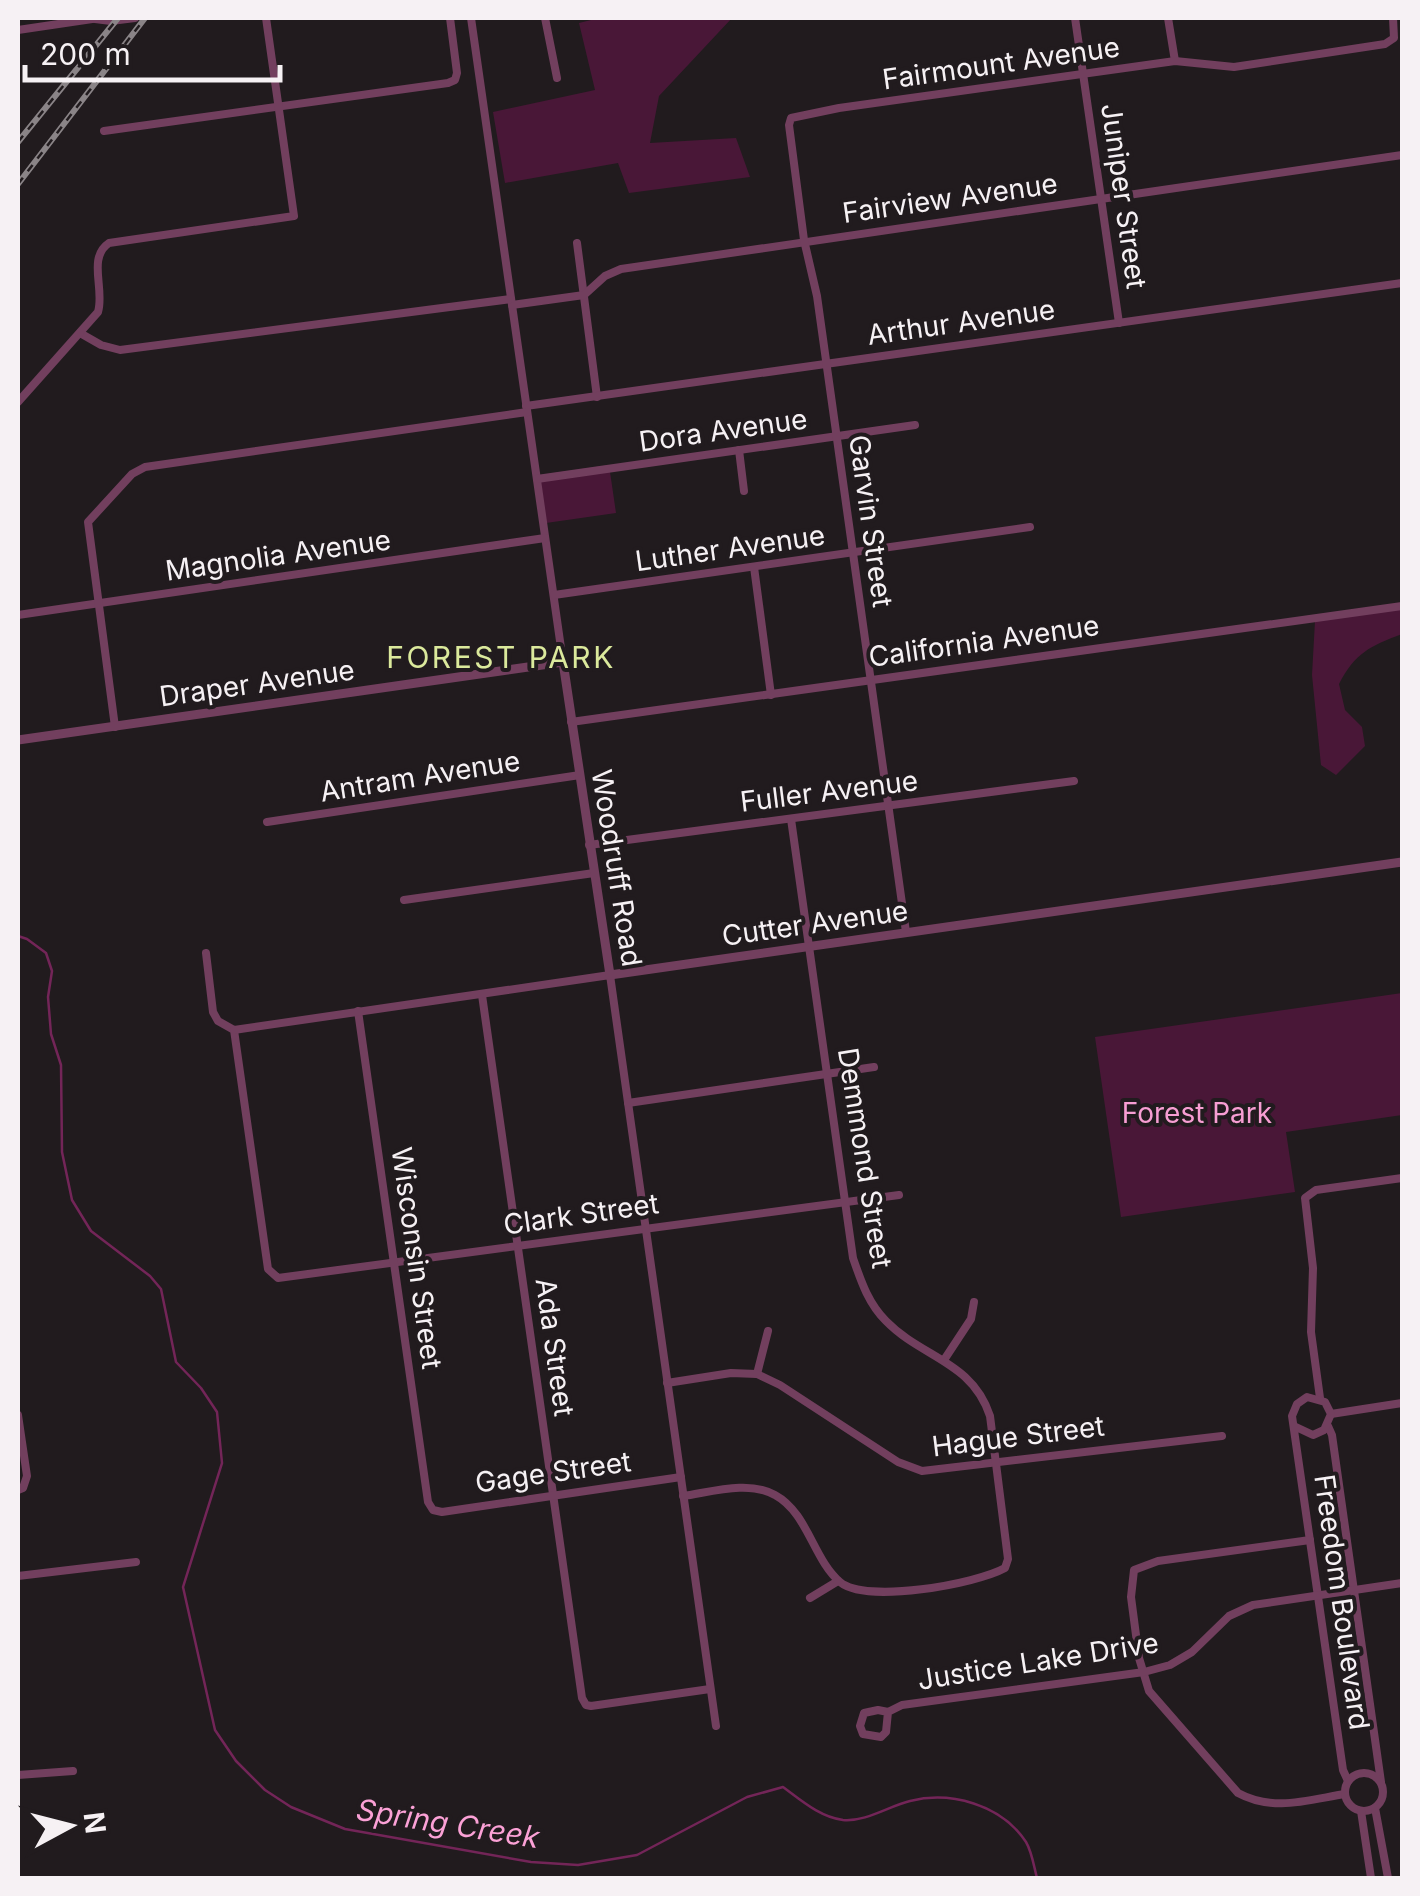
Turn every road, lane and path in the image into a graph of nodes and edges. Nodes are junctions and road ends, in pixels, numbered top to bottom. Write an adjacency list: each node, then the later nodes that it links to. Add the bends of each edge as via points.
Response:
1 (96, 18): 2 (street); 10 (street)
2 (134, 18)
3 (266, 18): 14 (street)
4 (450, 18): 14 (street, via 455,80)
5 (471, 18): 23 (street, Woodruff Road)
6 (545, 18): 13 (street)
7 (1075, 18): 12 (street, Juniper Street)
8 (1168, 18): 11 (street)
9 (1393, 18): 11 (street, Fairmount Avenue, via 1394,38 1385,44 1234,68)
10 (18, 30)
11 (1175, 62): 12 (street, Fairmount Avenue)
12 (1084, 75): 15 (street, Fairmount Avenue); 18 (street, Juniper Street)
13 (557, 78)
14 (278, 106): 16 (street); 25 (street, via 294,216 109,243 97,258 98,312)
15 (791, 118): 19 (street, Garvin Street)
16 (104, 132)
17 (1402, 155): 18 (street, Fairview Avenue)
18 (1101, 200): 19 (street, Fairview Avenue); 24 (street, Juniper Street)
19 (804, 240): 22 (street, Fairview Avenue, via 622,269); 26 (street, Garvin Street)
20 (576, 243): 22 (street)
21 (1402, 283): 24 (street, Arthur Avenue)
22 (584, 295): 23 (street, Fairview Avenue); 27 (street)
23 (512, 302): 25 (street, Fairview Avenue, via 120,350); 29 (street, Woodruff Road)
24 (1120, 322): 26 (street, Arthur Avenue)
25 (80, 332): 28 (street)
26 (827, 363): 27 (street, Arthur Avenue); 31 (street, Garvin Street)
27 (598, 397): 29 (street, Arthur Avenue)
28 (18, 402)
29 (527, 409): 33 (street, Woodruff Road); 40 (street, Arthur Avenue, via 146,467 88,522)
30 (915, 425): 31 (street, Dora Avenue)
31 (837, 436): 32 (street, Dora Avenue); 37 (street, Garvin Street)
32 (739, 450): 33 (street, Dora Avenue); 34 (street)
33 (537, 479): 36 (street, Woodruff Road)
34 (744, 491)
35 (1030, 527): 37 (street, Luther Avenue)
36 (545, 538): 39 (street, Woodruff Road); 40 (street, Magnolia Avenue)
37 (854, 554): 38 (street, Luther Avenue); 44 (street, Garvin Street)
38 (754, 567): 39 (street, Luther Avenue); 45 (street)
39 (554, 595): 43 (street, Woodruff Road)
40 (96, 604): 42 (street, Magnolia Avenue); 47 (street)
41 (1402, 606): 44 (street, California Avenue)
42 (18, 614)
43 (563, 662): 46 (street, Woodruff Road); 47 (street, Draper Avenue)
44 (871, 680): 45 (street, California Avenue); 51 (street, Garvin Street)
45 (770, 695): 46 (street, California Avenue)
46 (571, 722): 49 (street, Woodruff Road)
47 (115, 726): 48 (street, Draper Avenue)
48 (18, 740)
49 (580, 775): 53 (street, Antram Avenue); 54 (street, Woodruff Road)
50 (1074, 781): 51 (street, Fuller Avenue)
51 (888, 806): 52 (street, Fuller Avenue); 58 (street, Garvin Street)
52 (791, 819): 54 (street, Fuller Avenue); 59 (street, Demmond Street)
53 (267, 822)
54 (590, 845): 56 (street, Woodruff Road)
55 (1402, 862): 58 (street, Cutter Avenue)
56 (594, 873): 57 (street); 61 (street, Woodruff Road)
57 (404, 900)
58 (906, 932): 59 (street, Cutter Avenue)
59 (808, 946): 61 (street, Cutter Avenue); 66 (street, Demmond Street)
60 (206, 953): 64 (street, via 213,1012)
61 (610, 975): 62 (street, Cutter Avenue); 67 (street, Woodruff Road)
62 (482, 995): 63 (street, Cutter Avenue); 72 (street, Ada Street)
63 (358, 1011): 64 (street, Cutter Avenue); 73 (street, Wisconsin Street)
64 (234, 1030): 73 (street, Clark Street, via 268,1269 278,1278)
65 (874, 1067): 66 (street)
66 (827, 1074): 67 (street); 70 (street, Demmond Street)
67 (628, 1103): 71 (street, Woodruff Road)
68 (1402, 1178): 79 (street, via 1316,1190 1305,1198)
69 (899, 1195): 70 (street, Clark Street)
70 (846, 1201): 71 (street, Clark Street); 76 (street, Demmond Street, via 853,1258 866,1295 886,1321)
71 (646, 1227): 72 (street, Clark Street); 78 (street, Woodruff Road)
72 (518, 1246): 73 (street, Clark Street); 89 (street, Ada Street)
73 (395, 1264): 91 (street, Wisconsin Street)
74 (974, 1302): 76 (street)
75 (768, 1332): 77 (street)
76 (944, 1360): 86 (street, Demmond Street, via 983,1396)
77 (757, 1374): 78 (street); 86 (street, Hague Street, via 922,1471)
78 (668, 1383): 87 (street, Woodruff Road)
79 (1320, 1398): 81 (street); 84 (street, via 1297,1404)
80 (1402, 1404): 81 (street)
81 (1331, 1414): 83 (street)
82 (18, 1415): 88 (street, via 27,1476)
83 (1328, 1426): 84 (street, via 1313,1435); 97 (street, Freedom Boulevard)
84 (1296, 1428): 92 (street, Freedom Boulevard)
85 (1222, 1436): 86 (street, Hague Street)
86 (996, 1463): 95 (street, Demmond Street, via 1008,1543 1005,1568 978,1580 872,1593)
87 (680, 1476): 89 (street, Gage Street); 90 (street, Woodruff Road)
88 (20, 1489)
89 (554, 1496): 91 (street, Gage Street); 101 (street, Ada Street, via 586,1705)
90 (683, 1496): 95 (street, via 738,1488 776,1495 793,1510); 101 (street, Woodruff Road)
91 (433, 1510)
92 (1310, 1540): 98 (street, Freedom Boulevard); 100 (street, via 1134,1570 1131,1597)
93 (136, 1562): 94 (street)
94 (18, 1576)
95 (838, 1581): 99 (street)
96 (1402, 1583): 97 (street, Justice Lake Drive)
97 (1356, 1590): 98 (street, Justice Lake Drive); 107 (street, Freedom Boulevard)
98 (1318, 1596): 100 (street, Justice Lake Drive, via 1229,1616 1192,1652); 106 (street, Freedom Boulevard)
99 (810, 1598)
100 (1144, 1672): 102 (street, Justice Lake Drive, via 902,1704); 108 (street, via 1149,1691 1238,1793 1274,1805)
101 (710, 1689): 103 (street, Woodruff Road)
102 (888, 1712)
103 (716, 1726)
104 (73, 1770): 105 (street)
105 (18, 1775)
106 (1348, 1782): 107 (street, via 1365,1773); 108 (street)
107 (1381, 1782): 109 (street, via 1384,1794)
108 (1345, 1794): 110 (street)
109 (1375, 1808): 110 (street); 112 (street)
110 (1361, 1811): 111 (street)
111 (1371, 1878)
112 (1388, 1878)

